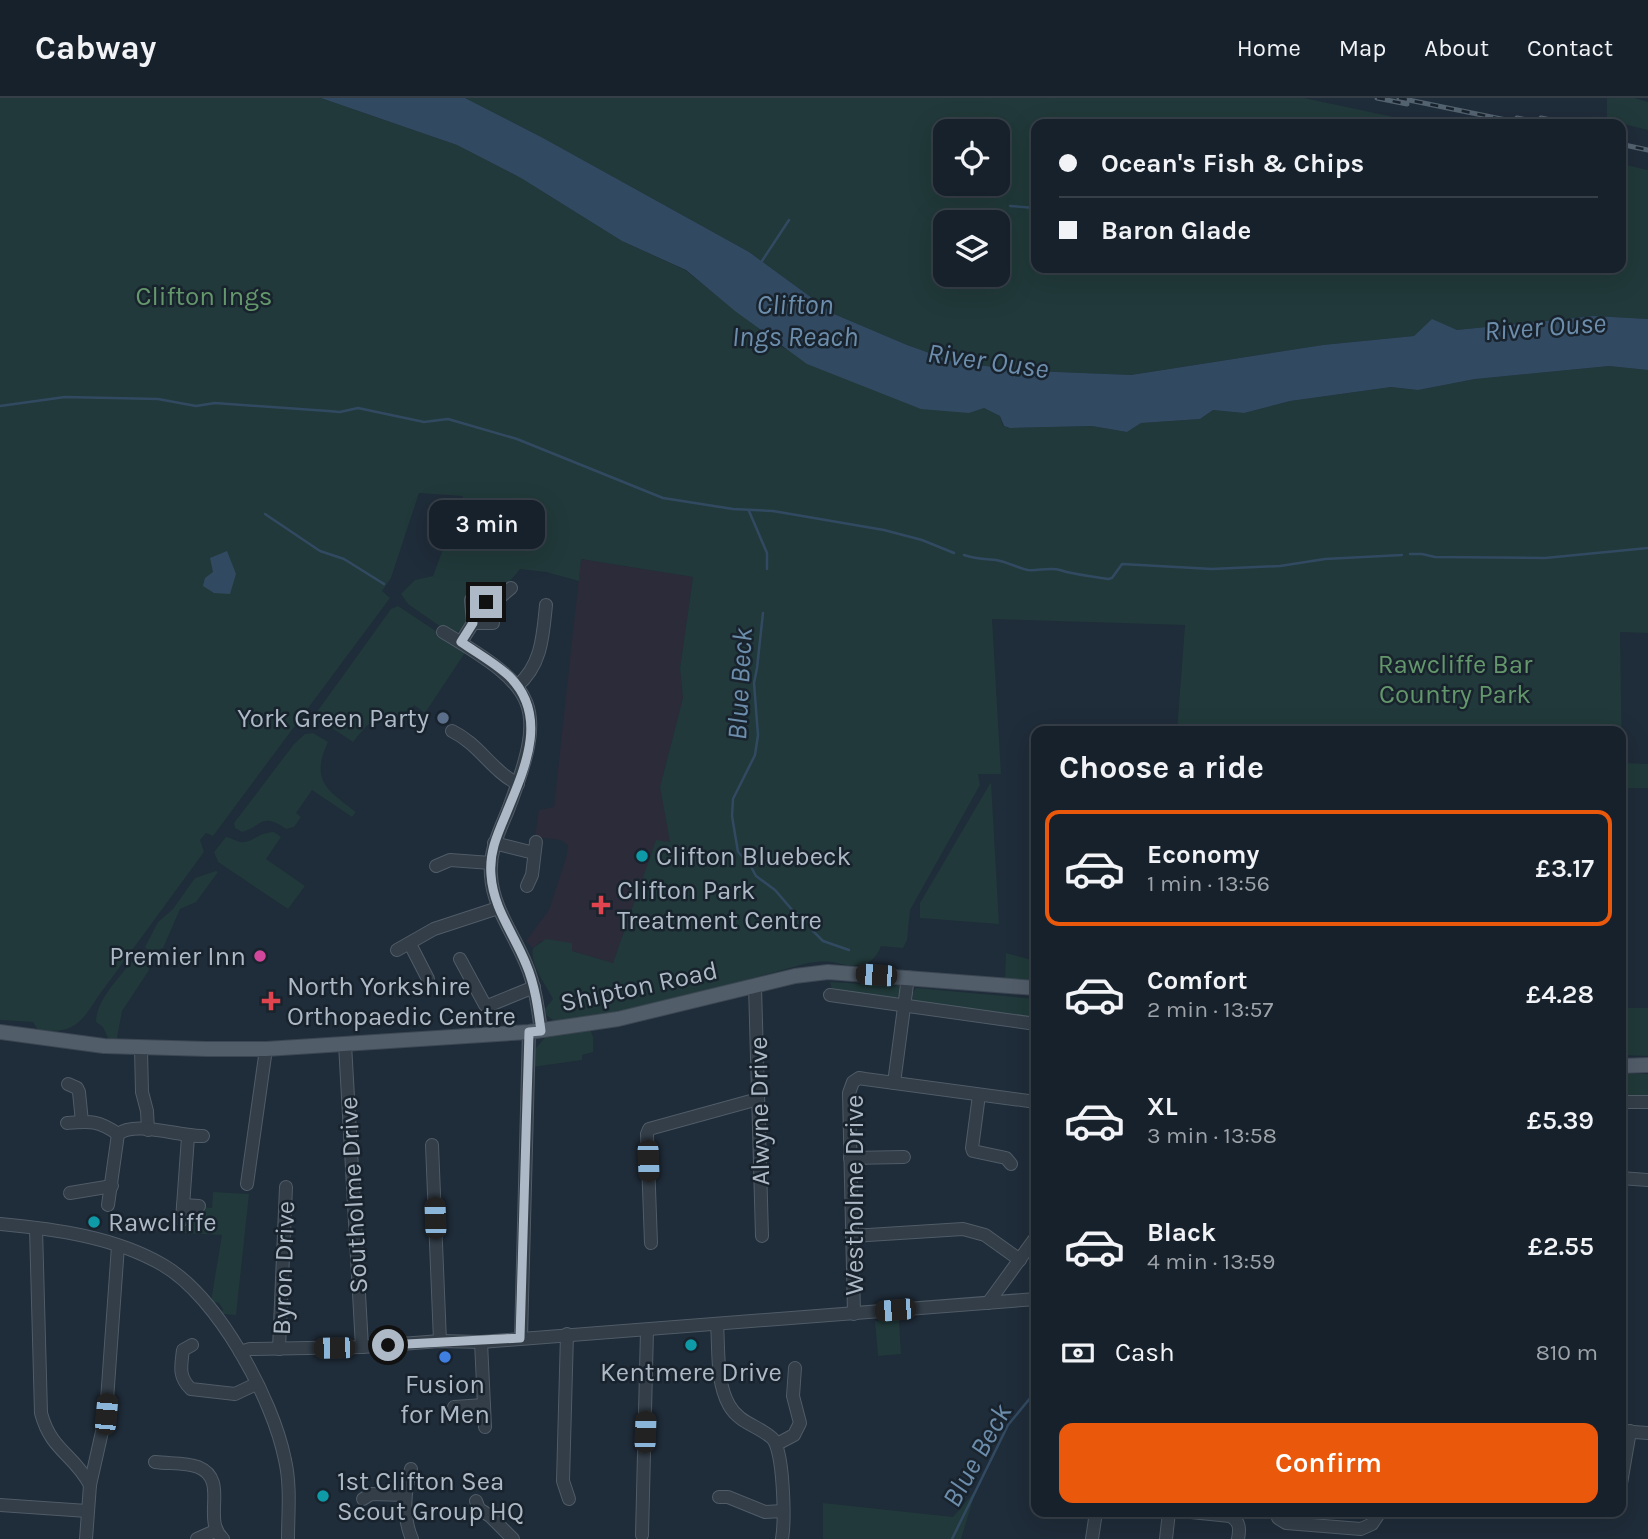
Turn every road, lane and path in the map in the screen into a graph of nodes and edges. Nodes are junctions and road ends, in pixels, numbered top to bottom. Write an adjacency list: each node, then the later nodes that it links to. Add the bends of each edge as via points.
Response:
1 (511, 589): 4 (street, via 499,598 474,596)
2 (546, 605): 7 (street, via 536,663)
3 (493, 623): 4 (street)
4 (471, 626): 6 (street)
5 (443, 632): 6 (street)
6 (461, 642): 7 (street)
7 (517, 686): 9 (street, via 531,723 528,754)
8 (471, 725): 9 (street, via 458,734)
9 (518, 784): 10 (street)
10 (494, 843): 11 (street); 13 (street, via 535,847)
11 (491, 863): 12 (street, via 450,860); 14 (street)
12 (436, 866)
13 (527, 886)
14 (498, 908): 15 (street, via 435,929); 21 (street)
15 (410, 944): 16 (street); 19 (street)
16 (397, 950)
17 (460, 959): 21 (street, via 485,1004)
18 (908, 977): 20 (main road, Shipton Road, via 828,972); 22 (main road, Shipton Road); 24 (street)
19 (428, 979)
20 (755, 986): 26 (main road, Shipton Road, via 658,1011); 36 (street, Alwyne Drive)
21 (534, 987): 26 (street)
22 (1031, 988)
23 (830, 995): 24 (street)
24 (906, 1006): 25 (street); 33 (street)
25 (1031, 1023)
26 (535, 1031): 28 (main road, Shipton Road); 76 (street)
27 (0, 1032): 29 (main road, Shipton Road)
28 (345, 1044): 30 (main road, Shipton Road); 80 (street, Southolme Drive)
29 (141, 1049): 30 (main road, Shipton Road); 42 (street)
30 (266, 1049): 52 (street)
31 (1648, 1065): 32 (main road)
32 (1626, 1066)
33 (894, 1083): 35 (street); 48 (street, Westholme Drive, via 859,1078 853,1082 849,1093)
34 (68, 1084): 40 (street, via 79,1092)
35 (979, 1095): 37 (street); 49 (street, via 973,1151)
36 (758, 1099): 62 (street, Alwyne Drive); 64 (street, via 649,1129)
37 (1031, 1101)
38 (1626, 1102): 39 (street)
39 (1648, 1102)
40 (82, 1122): 41 (street); 43 (street, via 103,1123)
41 (67, 1123)
42 (148, 1130): 43 (street, via 128,1129); 45 (street)
43 (118, 1134): 53 (street)
44 (203, 1136): 45 (street)
45 (188, 1137): 57 (street)
46 (432, 1145): 77 (street)
47 (904, 1157): 48 (street)
48 (850, 1158): 63 (street, Westholme Drive)
49 (1010, 1158)
50 (1626, 1178): 51 (street)
51 (1648, 1180)
52 (247, 1184)
53 (112, 1186): 55 (street); 56 (street)
54 (286, 1187): 81 (street, Byron Drive)
55 (76, 1189)
56 (108, 1205)
57 (183, 1205): 58 (street); 59 (street)
58 (199, 1206)
59 (182, 1220)
60 (0, 1224): 61 (street)
61 (36, 1228): 66 (street); 92 (street, via 41,1413 57,1447)
62 (762, 1236)
63 (852, 1236): 67 (street, via 963,1229 985,1235); 72 (street, Westholme Drive)
64 (651, 1243)
65 (1031, 1244): 67 (street)
66 (118, 1246): 82 (street, via 179,1276); 91 (street, via 106,1414)
67 (1020, 1260): 68 (street)
68 (1012, 1271): 70 (street); 71 (street)
69 (1031, 1299): 70 (street)
70 (1015, 1301): 71 (street)
71 (988, 1303): 72 (street)
72 (854, 1314): 73 (street)
73 (717, 1324): 74 (street); 90 (street, via 722,1384 729,1405 743,1421)
74 (647, 1330): 75 (street); 110 (street)
75 (567, 1334): 76 (street); 99 (street, via 563,1481)
76 (520, 1338): 78 (street)
77 (440, 1341): 78 (street); 80 (street)
78 (481, 1342): 85 (street)
79 (192, 1345): 84 (street, via 183,1350 180,1371 191,1389 235,1394)
80 (362, 1347): 81 (street)
81 (279, 1349): 82 (street)
82 (240, 1352): 84 (street)
83 (798, 1373): 90 (street, via 793,1396 799,1429)
84 (256, 1384): 113 (street, via 286,1462)
85 (484, 1405): 86 (street); 87 (street)
86 (454, 1407)
87 (485, 1427)
88 (1626, 1431): 89 (street)
89 (1648, 1433)
90 (777, 1444): 103 (street)
91 (96, 1459): 92 (street); 95 (street)
92 (78, 1464): 95 (street)
93 (158, 1465): 109 (street, via 192,1465 211,1476 215,1492 212,1516)
94 (411, 1469): 96 (street)
95 (90, 1485): 102 (street)
96 (405, 1495): 98 (street, via 371,1494); 114 (street)
97 (726, 1495): 103 (street, via 757,1510)
98 (363, 1499)
99 (569, 1499)
100 (476, 1501): 115 (street, via 478,1509)
101 (0, 1505): 102 (street)
102 (87, 1511): 111 (street)
103 (783, 1511): 116 (street)
104 (1095, 1517): 117 (street)
105 (1168, 1517): 118 (street)
106 (1229, 1517): 119 (street, via 1235,1518)
107 (1377, 1517): 108 (street, via 1361,1529 1286,1523)
108 (1278, 1518)
109 (219, 1535): 112 (street)
110 (642, 1535)
111 (86, 1539)
112 (197, 1539)
113 (288, 1539)
114 (412, 1539)
115 (513, 1539)
116 (782, 1539)
117 (1092, 1539)
118 (1166, 1539)
119 (1238, 1539)

